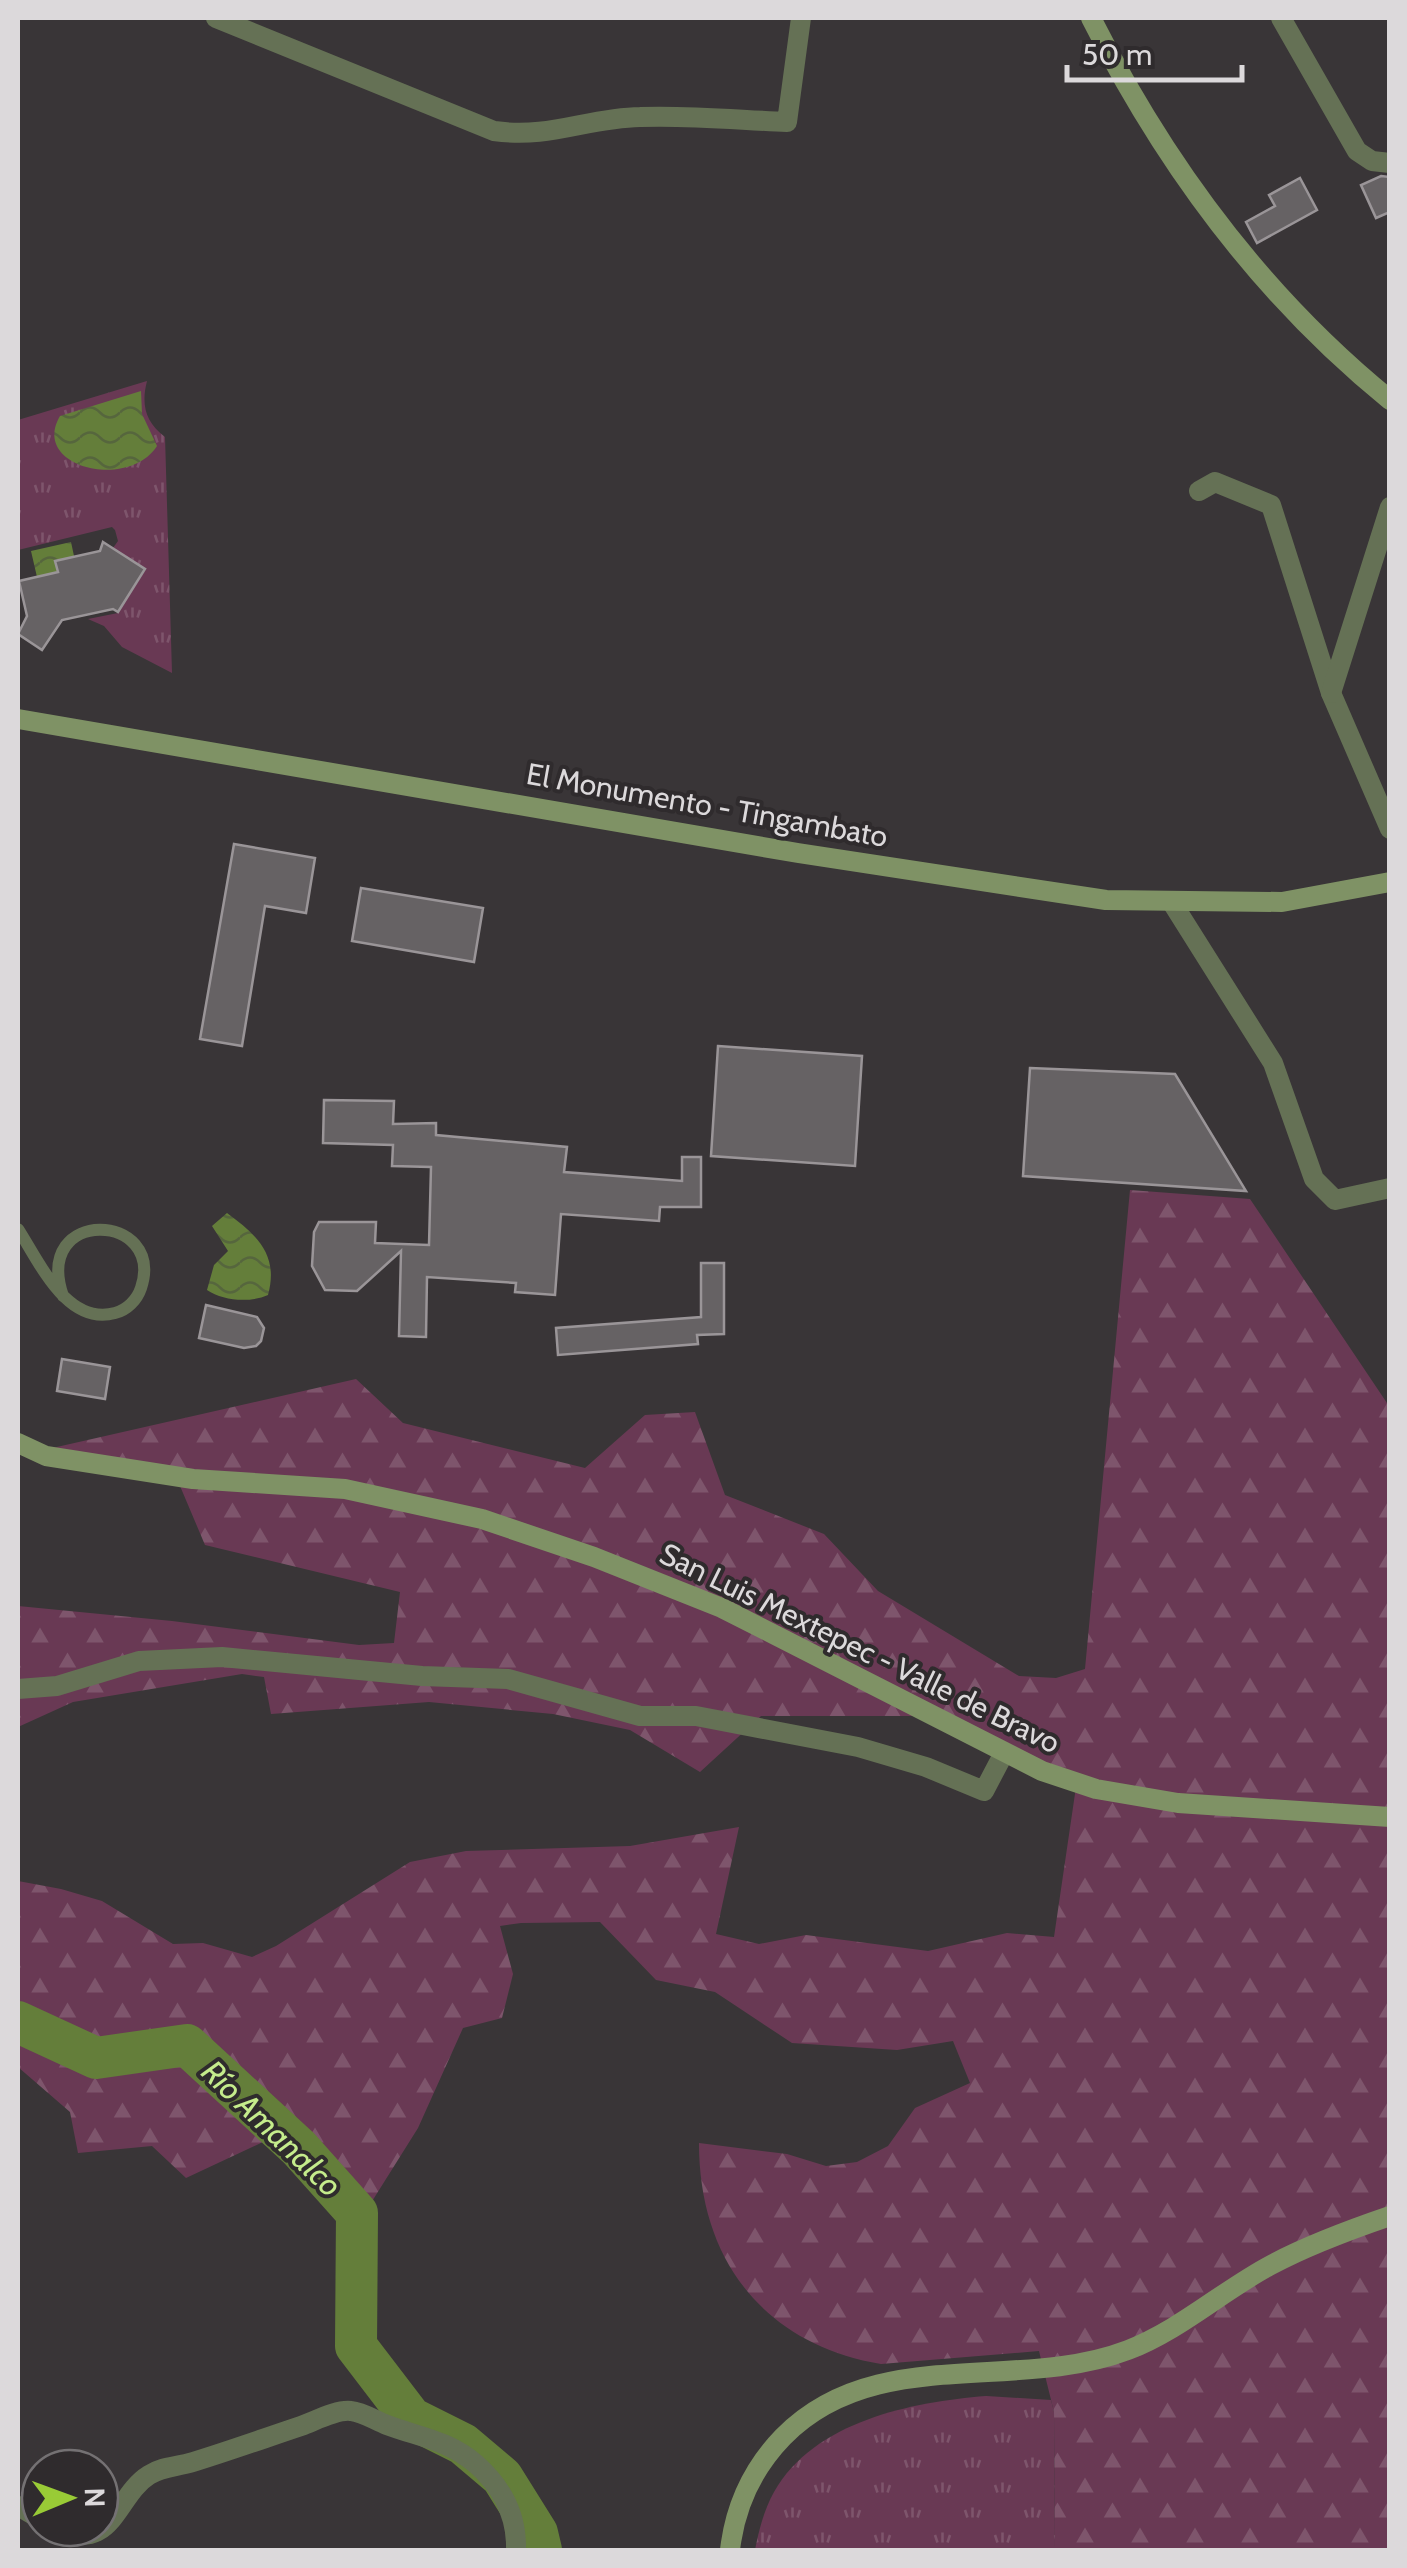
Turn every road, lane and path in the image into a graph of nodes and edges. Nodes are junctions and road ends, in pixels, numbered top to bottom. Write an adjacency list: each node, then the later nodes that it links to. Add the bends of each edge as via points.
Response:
1 (216, 18): 2 (street, via 494,131 522,135 636,116 787,122)
2 (800, 18)
3 (1090, 18): 6 (main road, via 1121,78 1217,222 1280,298)
4 (1281, 18): 5 (street, via 1357,151 1372,162)
5 (1390, 163)
6 (1390, 400)
7 (1198, 491): 9 (street, via 1215,482 1271,504)
8 (1390, 507): 9 (street)
9 (1331, 693): 11 (street)
10 (18, 719): 13 (main road, El Monumento - Tingambato, via 798,853 1106,900)
11 (1390, 829)
12 (1390, 882): 13 (main road, El Monumento - Tingambato, via 1282,902)
13 (1171, 901): 14 (street, via 1273,1064 1314,1180 1335,1200)
14 (1390, 1188)
15 (18, 1229): 16 (lane)
16 (63, 1296): 16 (lane, via 79,1311 101,1317 122,1312 146,1274 141,1252 126,1236 86,1230 59,1257)
17 (18, 1443): 19 (main road, San Luis Mextepec - Valle de Bravo, via 46,1456 193,1479 345,1490 482,1520 722,1608)
18 (18, 1689): 19 (street, via 57,1686 139,1661 222,1657 508,1679 640,1716 696,1716 858,1747 984,1791)
19 (1004, 1752): 20 (main road, San Luis Mextepec - Valle de Bravo, via 1096,1788 1162,1800)
20 (1390, 1817)
21 (1390, 2216): 24 (main road, via 1270,2266 1179,2326 1092,2363 937,2374 841,2396 798,2422 762,2459 734,2520)
22 (120, 2511): 23 (street, via 152,2472 349,2410 434,2438 469,2458 505,2499)
23 (516, 2550)
24 (730, 2550)

